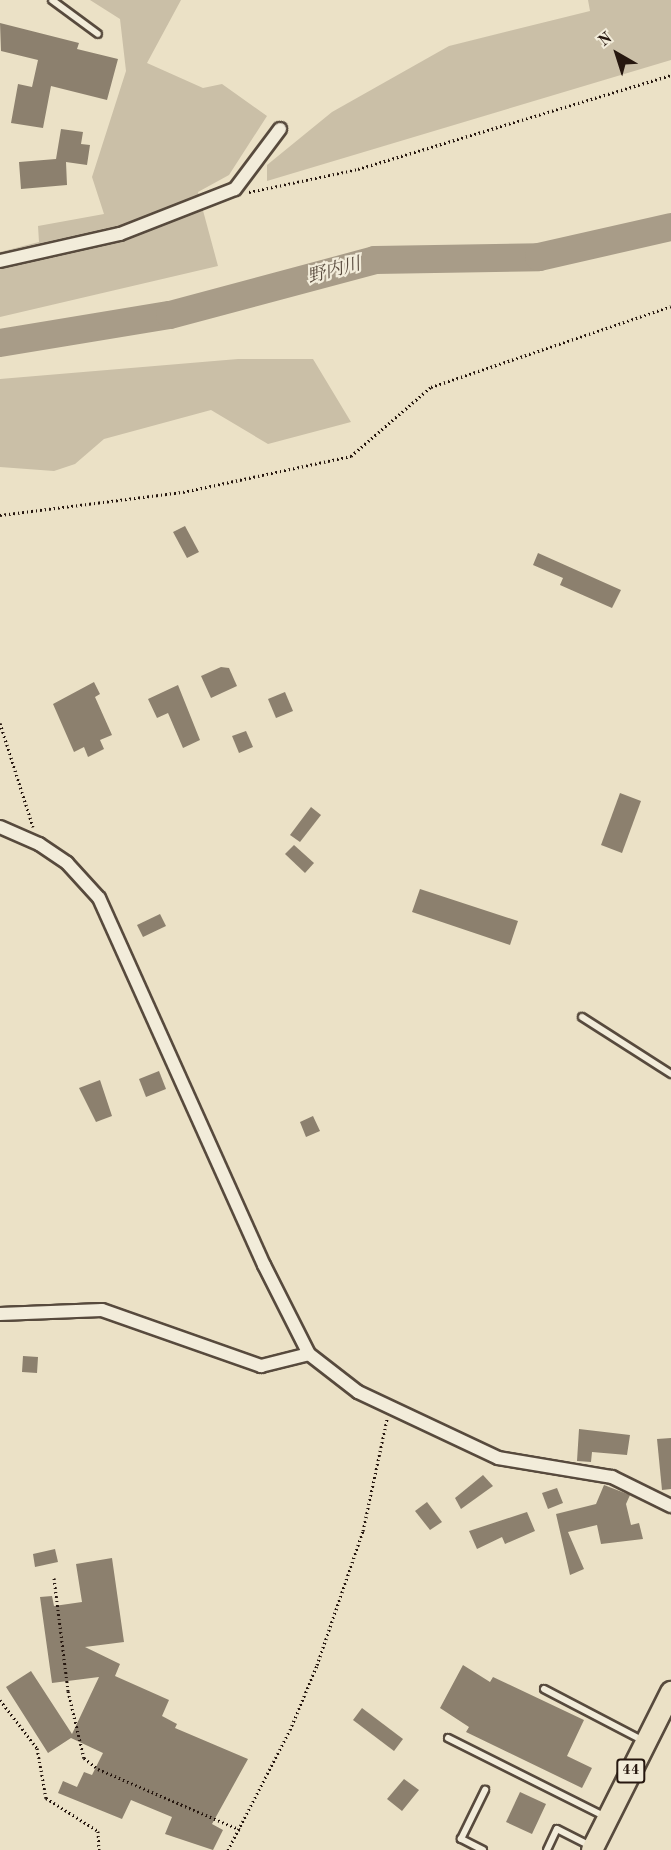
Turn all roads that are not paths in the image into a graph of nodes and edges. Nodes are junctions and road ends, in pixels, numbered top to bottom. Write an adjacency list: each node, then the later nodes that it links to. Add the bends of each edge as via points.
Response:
1 (52, 0): 2 (lane)
2 (98, 34)
3 (280, 129): 4 (street, via 235,189 120,234)
4 (0, 261)
5 (0, 827): 9 (street, via 39,844 67,863 99,898 264,1265)
6 (582, 1017): 7 (lane)
7 (671, 1074)
8 (0, 1314): 9 (street, via 102,1310 261,1366)
9 (309, 1354): 10 (street, via 358,1392 498,1458 612,1477)
10 (671, 1506)
11 (544, 1689): 14 (lane)
12 (671, 1692): 14 (main road, 44)
13 (448, 1738): 16 (lane)
14 (646, 1742): 16 (main road, 44)
15 (485, 1790): 18 (lane, via 461,1839)
16 (608, 1818): 17 (main road, 44)
17 (592, 1849): 19 (lane, via 557,1829)
18 (483, 1850)
19 (547, 1850)

